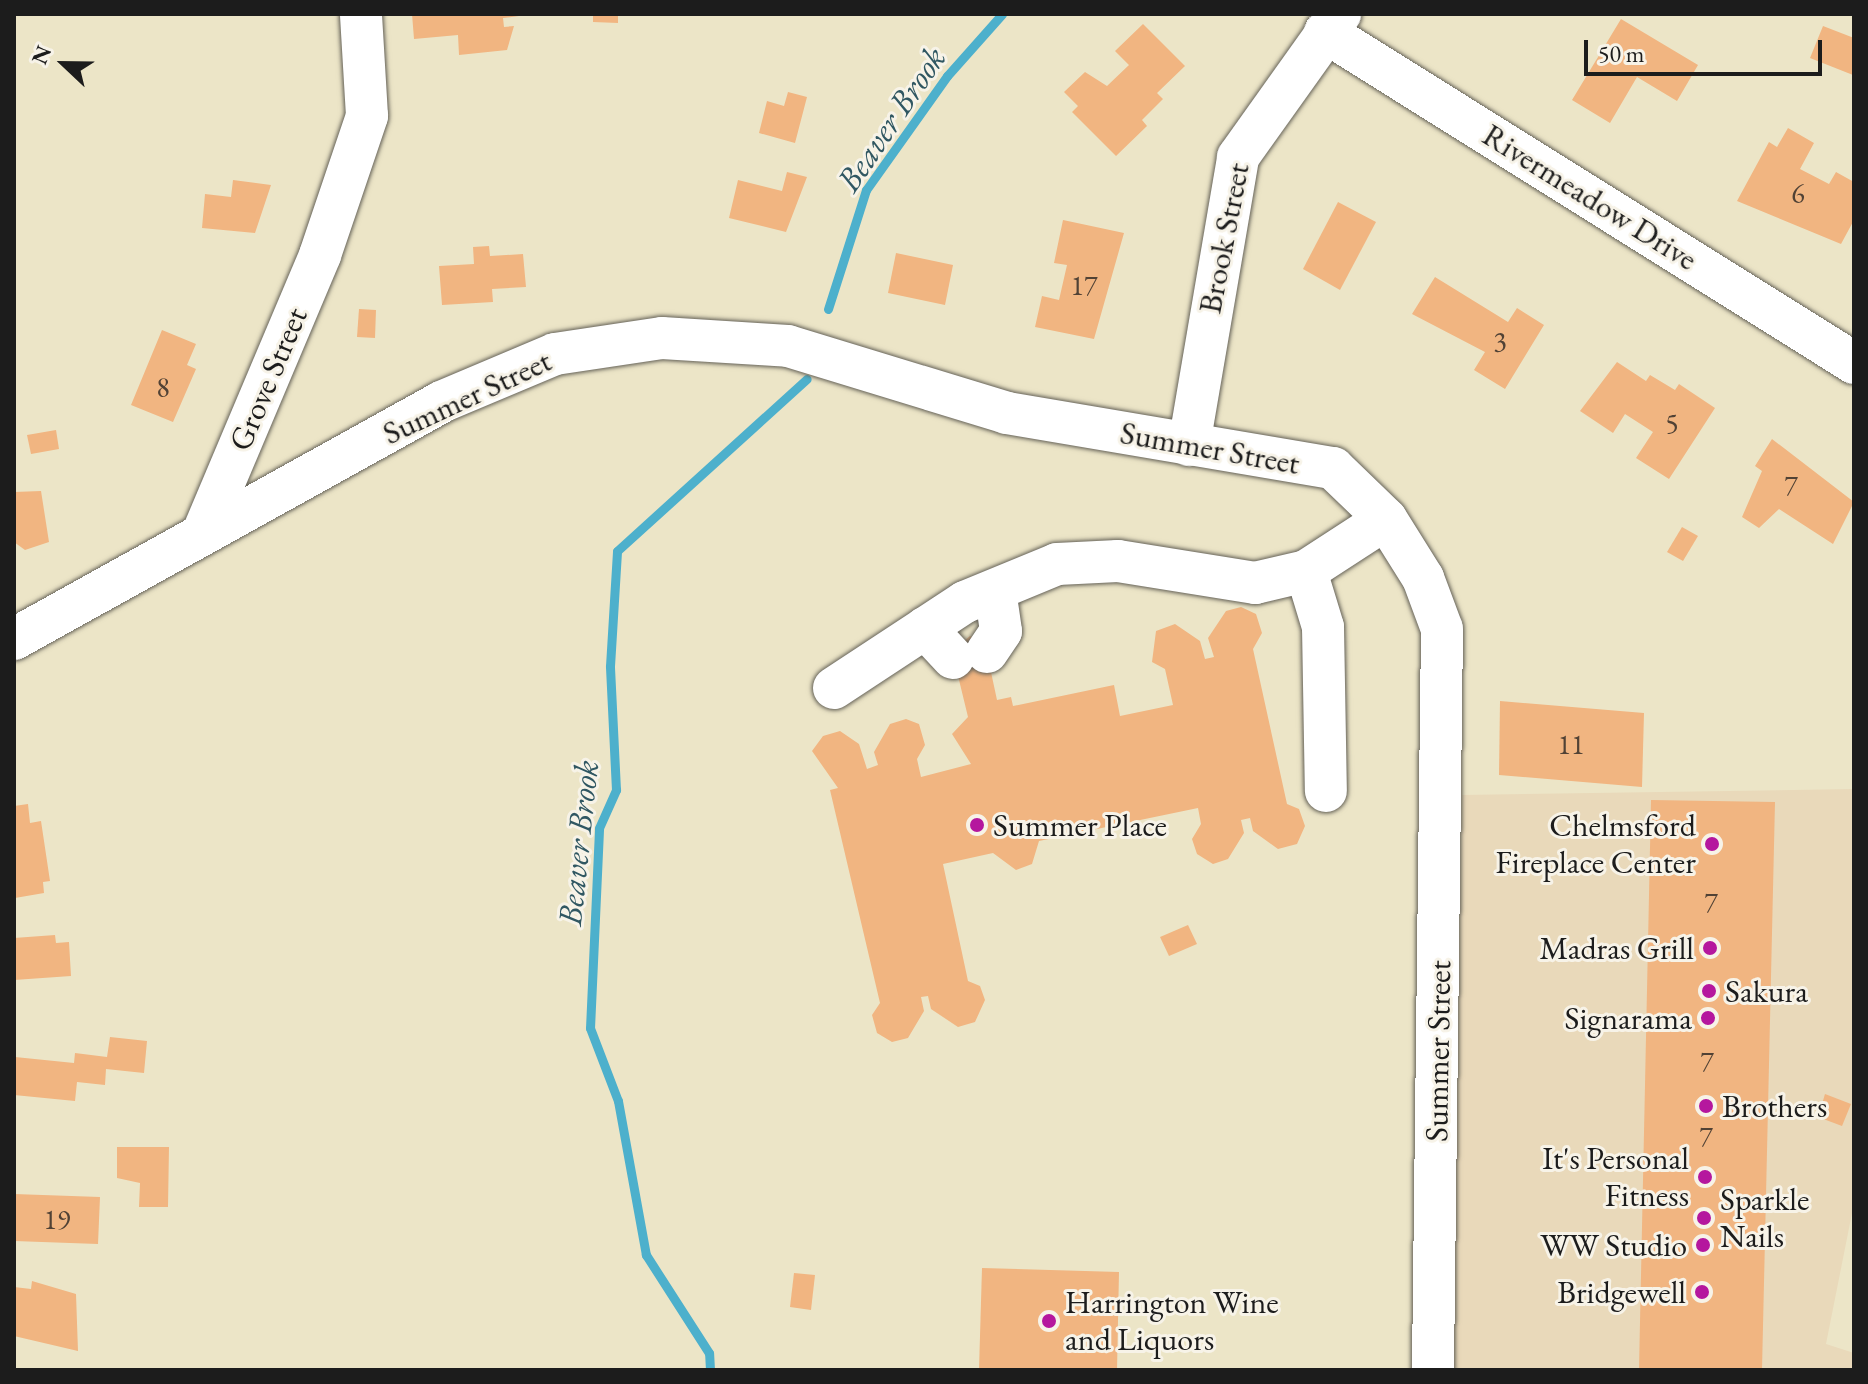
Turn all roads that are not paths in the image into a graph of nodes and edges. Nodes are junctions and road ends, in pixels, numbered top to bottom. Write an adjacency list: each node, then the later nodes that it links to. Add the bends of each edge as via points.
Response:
1 (361, 14): 6 (street, Grove Street, via 367,116 320,255)
2 (1332, 23): 3 (street, Rivermeadow Drive); 4 (street, Brook Street, via 1238,157)
3 (1854, 363)
4 (1189, 445): 5 (street, Summer Street, via 1333,468); 6 (street, Summer Street, via 1007,413 788,346 662,338 555,354 441,402)
5 (1386, 519): 7 (street); 13 (street, Summer Street, via 1423,578 1442,629)
6 (204, 530): 10 (street)
7 (1306, 571): 8 (street, via 1255,583 1118,561 1057,564); 12 (street, via 1323,627)
8 (995, 590): 9 (street); 9 (street, via 1001,631 970,655)
9 (925, 628): 11 (street)
10 (14, 639)
11 (834, 688)
12 (1326, 791)
13 (1433, 1370)

